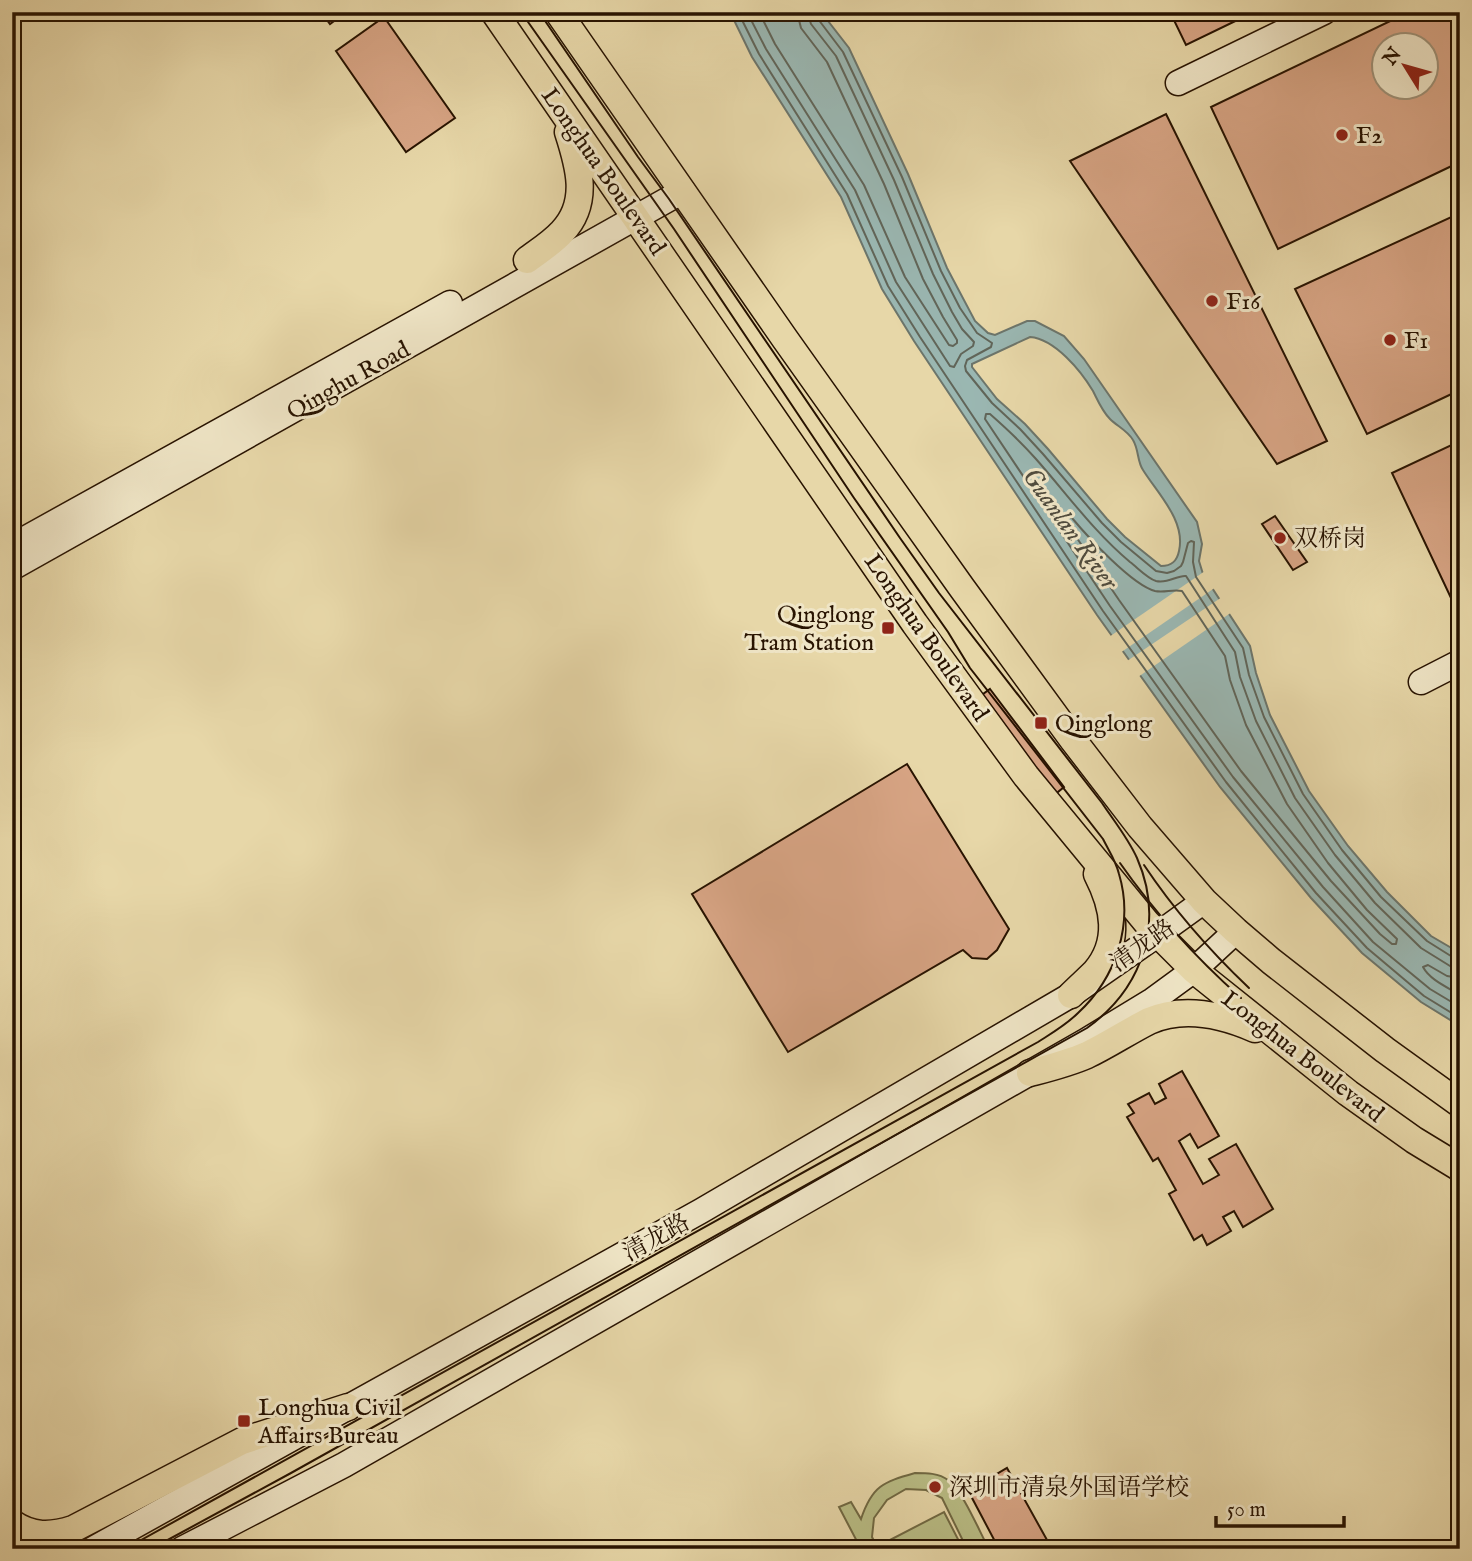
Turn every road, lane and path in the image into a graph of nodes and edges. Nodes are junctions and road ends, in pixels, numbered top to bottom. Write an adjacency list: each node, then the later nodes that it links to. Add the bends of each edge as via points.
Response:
1 (494, 12): 5 (main road, Longhua Boulevard)
2 (558, 12): 6 (main road)
3 (1324, 12): 4 (street)
4 (1178, 83)
5 (558, 104): 7 (main road, Longhua Boulevard); 8 (main road, via 581,192 563,232)
6 (678, 184): 7 (street, Qinghu Road); 14 (main road, via 1057,718 1140,827)
7 (632, 211): 8 (street, Qinghu Road); 10 (street, Qinghu Road); 13 (main road, Longhua Boulevard, via 915,624)
8 (527, 260): 9 (street, Qinghu Road)
9 (12, 546)
10 (12, 568)
11 (1460, 662): 12 (street)
12 (1421, 681)
13 (1082, 845): 16 (main road, Longhua Boulevard); 18 (main road, via 1103,885 1113,931 1107,954)
14 (1204, 901): 15 (main road); 16 (street, 清龙路)
15 (1236, 931): 17 (street, 清龙路); 21 (main road, via 1385,1051)
16 (1157, 935): 17 (main road, Longhua Boulevard); 18 (street, 清龙路)
17 (1194, 971): 19 (main road, Longhua Boulevard); 20 (street, 清龙路)
18 (1071, 995): 23 (street, 清龙路, via 701,1211)
19 (1287, 1044): 20 (main road, via 1226,1018 1178,1015 1150,1021 1073,1061); 22 (main road, Longhua Boulevard, via 1349,1094)
20 (1030, 1073): 26 (street, 清龙路, via 344,1465)
21 (1460, 1104)
22 (1460, 1168)
23 (348, 1407): 24 (main road, via 242,1441 73,1529 45,1535); 25 (street, 清龙路)
24 (12, 1523)
25 (93, 1549)
26 (182, 1549)

